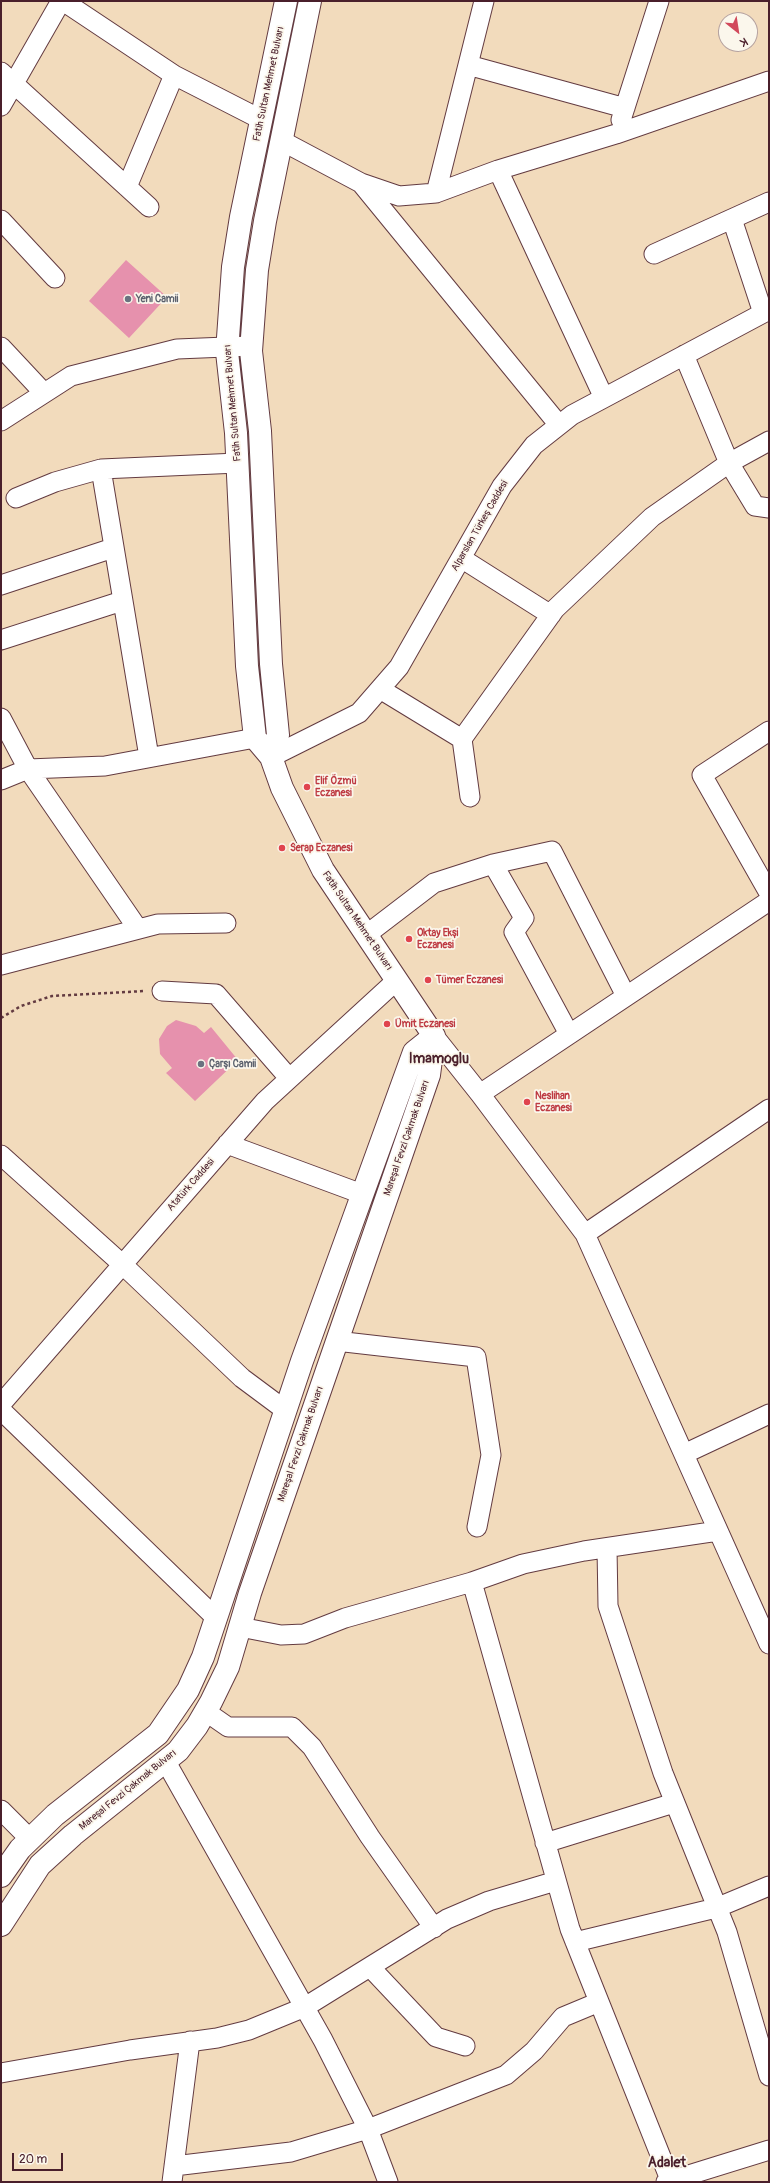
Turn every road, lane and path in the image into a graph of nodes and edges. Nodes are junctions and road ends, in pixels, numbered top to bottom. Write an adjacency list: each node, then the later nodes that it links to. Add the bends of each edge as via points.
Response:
1 (62, 1): 6 (street); 9 (street)
2 (286, 1): 13 (main road, Fatih Sultan Mehmet Bulvarı)
3 (310, 1): 15 (main road)
4 (484, 1): 7 (street)
5 (659, 1): 12 (street)
6 (82, 6): 8 (street)
7 (468, 65): 12 (street); 19 (street)
8 (174, 75): 13 (street); 18 (street)
9 (7, 78): 11 (street); 18 (street)
10 (769, 81): 14 (street)
11 (1, 106)
12 (625, 108): 14 (street)
13 (262, 120): 27 (main road, Fatih Sultan Mehmet Bulvarı, via 233,267)
14 (616, 134): 16 (street)
15 (282, 141): 17 (street); 28 (main road, via 257,270)
16 (498, 170): 19 (street); 32 (street)
17 (361, 183): 19 (street, via 399,196); 34 (street)
18 (127, 187): 21 (street)
19 (436, 194)
20 (769, 202): 22 (street)
21 (149, 207)
22 (732, 219): 24 (street); 26 (street)
23 (1, 220): 25 (street)
24 (654, 254)
25 (55, 278)
26 (766, 312): 30 (street, Alparslan Türkeş Caddesi)
27 (227, 346): 28 (street); 31 (street, via 177,349 78,374); 36 (main road, Fatih Sultan Mehmet Bulvarı)
28 (251, 346): 53 (main road, via 260,431 271,664 278,735)
29 (1, 347): 31 (street)
30 (684, 355): 32 (street, Alparslan Türkeş Caddesi); 37 (street)
31 (44, 393): 33 (street)
32 (604, 398): 34 (street, Alparslan Türkeş Caddesi)
33 (1, 421)
34 (559, 425): 42 (street, Alparslan Türkeş Caddesi, via 534,445 502,486)
35 (769, 441): 37 (street)
36 (238, 463): 38 (street); 50 (main road, Fatih Sultan Mehmet Bulvarı, via 247,666)
37 (729, 463): 40 (street, via 755,506); 45 (street, via 652,517)
38 (101, 469): 39 (street, via 55,482); 41 (street)
39 (16, 498)
40 (769, 508)
41 (113, 548): 43 (street); 44 (street)
42 (461, 558): 45 (street); 47 (street, Alparslan Türkeş Caddesi, via 400,667)
43 (1, 585)
44 (122, 601): 46 (street); 52 (street)
45 (551, 615): 51 (street)
46 (1, 640)
47 (380, 689): 51 (street); 53 (street, Alparslan Türkeş Caddesi, via 359,713)
48 (1, 718): 54 (street)
49 (769, 731): 58 (street, via 702,775)
50 (255, 738): 52 (street); 53 (main road, Fatih Sultan Mehmet Bulvarı)
51 (462, 739): 56 (street)
52 (148, 757): 54 (street, via 105,766)
53 (271, 757): 61 (main road, Fatih Sultan Mehmet Bulvarı, via 282,788 323,870)
54 (28, 769): 55 (street); 62 (street)
55 (1, 780)
56 (470, 797)
57 (493, 864): 61 (street, via 434,883); 66 (street, via 552,851); 68 (street, via 524,918 514,932)
58 (769, 893)
59 (769, 901): 66 (street)
60 (226, 923): 62 (street, via 158,924)
61 (360, 928): 64 (main road, Fatih Sultan Mehmet Bulvarı)
62 (138, 930): 63 (street)
63 (1, 965)
64 (397, 980): 69 (main road, Fatih Sultan Mehmet Bulvarı); 70 (street, Atatürk Caddesi)
65 (162, 991): 67 (path, via 52,996 21,1006); 70 (street, via 216,994)
66 (626, 996): 68 (street)
67 (2, 1017)
68 (569, 1034): 71 (street)
69 (434, 1036): 71 (street); 75 (main road, via 414,1052); 78 (main road, Mareşal Fevzi Çakmak Bulvarı, via 429,1075)
70 (289, 1078): 73 (street, Atatürk Caddesi)
71 (480, 1094): 76 (street)
72 (769, 1109): 76 (street)
73 (227, 1144): 75 (street); 77 (street, Atatürk Caddesi)
74 (1, 1155): 77 (street)
75 (362, 1194): 81 (main road)
76 (585, 1234): 83 (street)
77 (122, 1264): 79 (street, Atatürk Caddesi); 81 (street, via 242,1378)
78 (336, 1341): 84 (street, via 476,1357 491,1455); 89 (main road, Mareşal Fevzi Çakmak Bulvarı)
79 (1, 1404)
80 (1, 1410): 88 (street)
81 (285, 1410): 88 (main road)
82 (769, 1414): 83 (street)
83 (684, 1454): 85 (street)
84 (477, 1527)
85 (718, 1531): 86 (street); 90 (street)
86 (606, 1548): 87 (street, via 523,1564); 93 (street, via 608,1606)
87 (472, 1582): 89 (street, via 345,1618 304,1634 281,1636); 96 (street)
88 (216, 1618): 95 (main road, via 203,1657 188,1690 158,1734 55,1815)
89 (240, 1627): 91 (main road, Mareşal Fevzi Çakmak Bulvarı, via 228,1667)
90 (769, 1644)
91 (205, 1711): 92 (main road, Mareşal Fevzi Çakmak Bulvarı, via 178,1751); 102 (street, via 228,1727 292,1727 312,1747 370,1837)
92 (166, 1762): 101 (main road, Mareşal Fevzi Çakmak Bulvarı, via 73,1835 40,1865); 106 (street)
93 (674, 1803): 96 (street); 100 (street)
94 (1, 1810): 95 (street)
95 (30, 1839): 97 (main road)
96 (545, 1843): 98 (street)
97 (1, 1876)
98 (556, 1881): 102 (street, via 489,1901 447,1919); 103 (street)
99 (769, 1886): 100 (street)
100 (716, 1908): 103 (street); 110 (street, via 727,1932)
101 (1, 1925)
102 (434, 1928): 104 (street)
103 (575, 1942): 105 (street)
104 (370, 1967): 106 (street); 108 (street, via 436,2036)
105 (599, 2002): 111 (street, via 563,2017 534,2051 506,2074); 115 (street)
106 (304, 2007): 107 (street, via 248,2030 217,2038); 111 (street)
107 (190, 2041): 109 (street); 113 (street)
108 (465, 2046)
109 (1, 2073)
110 (769, 2076)
111 (368, 2129): 113 (street, via 291,2152); 114 (street)
112 (769, 2150): 115 (street)
113 (173, 2174)
114 (388, 2182)
115 (669, 2182)

